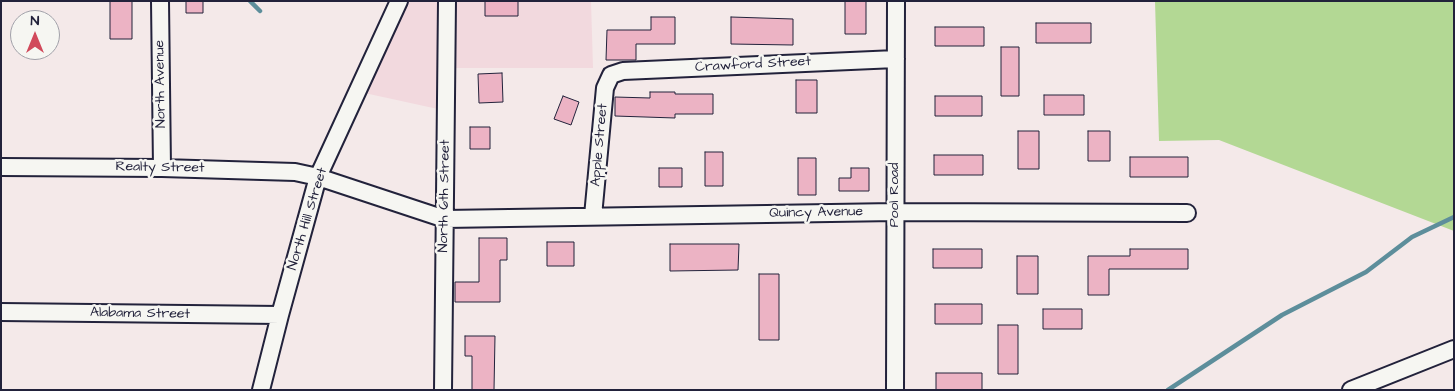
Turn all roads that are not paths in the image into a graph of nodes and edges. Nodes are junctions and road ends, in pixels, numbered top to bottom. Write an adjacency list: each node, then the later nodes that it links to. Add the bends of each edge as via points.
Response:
1 (160, 1): 8 (street, North Avenue)
2 (399, 1): 9 (street, North Hill Street)
3 (447, 1): 13 (street, North 6th Street)
4 (896, 1): 5 (street, Pool Road)
5 (896, 59): 6 (street, Crawford Street, via 623,71); 10 (street, Pool Road)
6 (611, 75): 12 (street, Apple Street, via 605,88)
7 (1, 167): 8 (street, Realty Street)
8 (162, 168): 9 (street, Realty Street, via 295,172)
9 (318, 177): 13 (street, Realty Street); 15 (street, North Hill Street)
10 (895, 212): 11 (street, Quincy Avenue); 12 (street, Quincy Avenue); 19 (street, Pool Road)
11 (1187, 213)
12 (593, 216): 13 (street, Quincy Avenue)
13 (445, 219): 18 (street, North 6th Street)
14 (1, 312): 15 (street, Alabama Street)
15 (280, 316): 17 (street, North Hill Street)
16 (1454, 349): 20 (street)
17 (261, 390)
18 (443, 390)
19 (895, 390)
20 (1351, 390)

